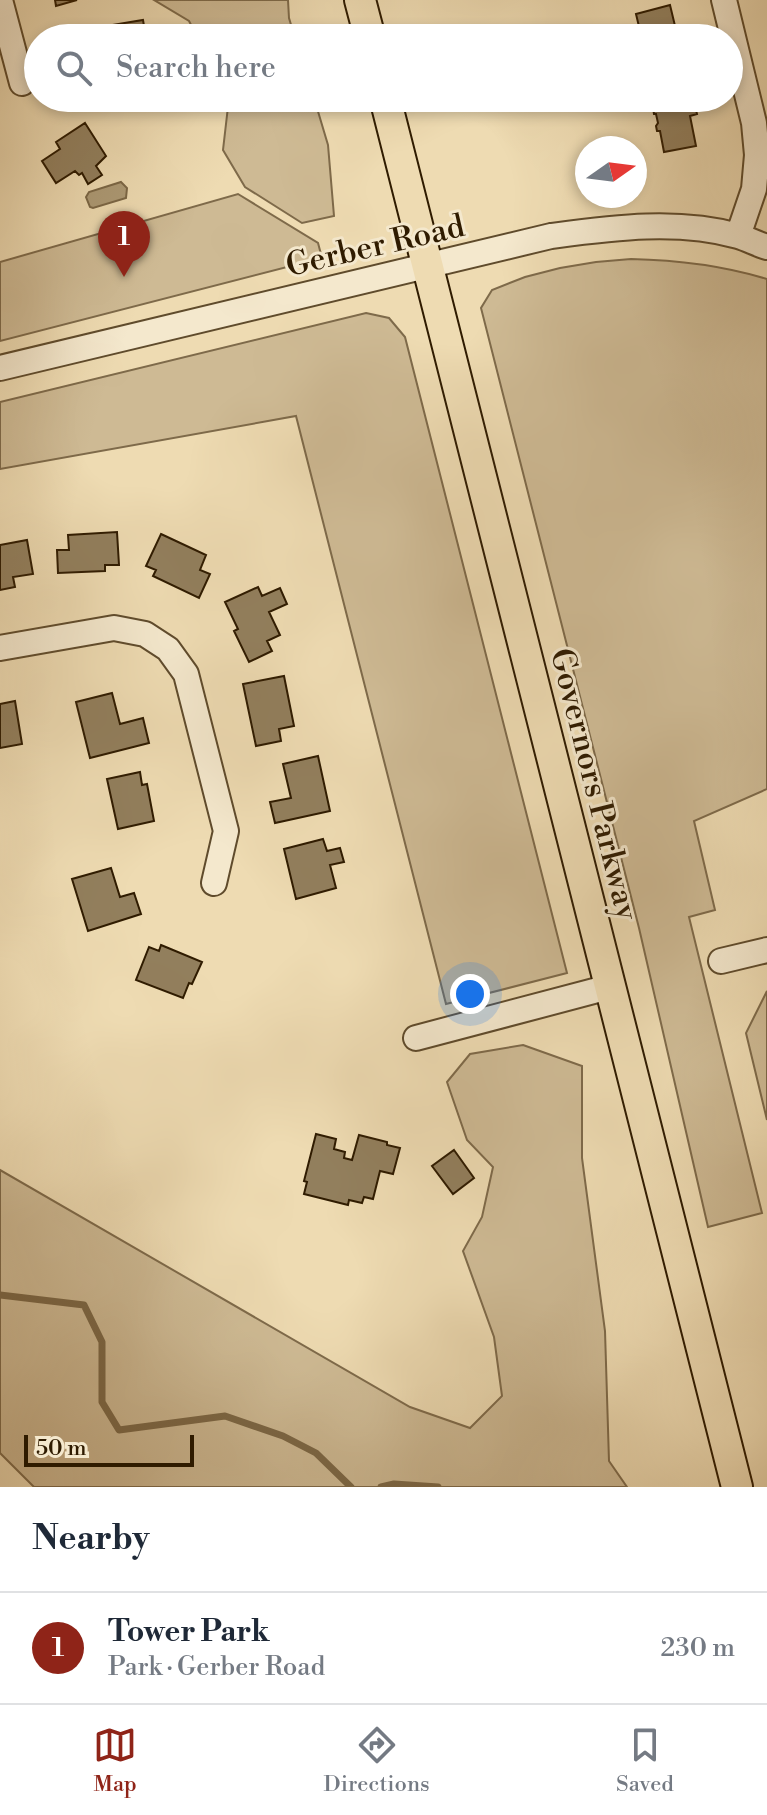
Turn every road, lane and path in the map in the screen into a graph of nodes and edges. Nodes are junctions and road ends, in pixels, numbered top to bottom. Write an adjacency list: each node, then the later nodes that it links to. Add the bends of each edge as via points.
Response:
1 (0, 0): 7 (street)
2 (360, 0): 4 (main road)
3 (724, 0): 5 (street)
4 (366, 24)
5 (730, 24)
6 (743, 78): 9 (street, via 757,155 754,189)
7 (22, 83)
8 (389, 112): 11 (main road, Governors Parkway)
9 (738, 236): 10 (street, Gerber Road); 11 (street, Gerber Road, via 694,228 617,228 551,236)
10 (767, 247)
11 (428, 265): 12 (street, Gerber Road); 17 (main road, Governors Parkway)
12 (0, 368)
13 (0, 648): 14 (street, via 114,628 145,634 168,649 186,674 226,831)
14 (214, 883)
15 (767, 950): 16 (street)
16 (721, 961)
17 (609, 987): 18 (street); 19 (main road, Governors Parkway)
18 (416, 1038)
19 (737, 1487)

